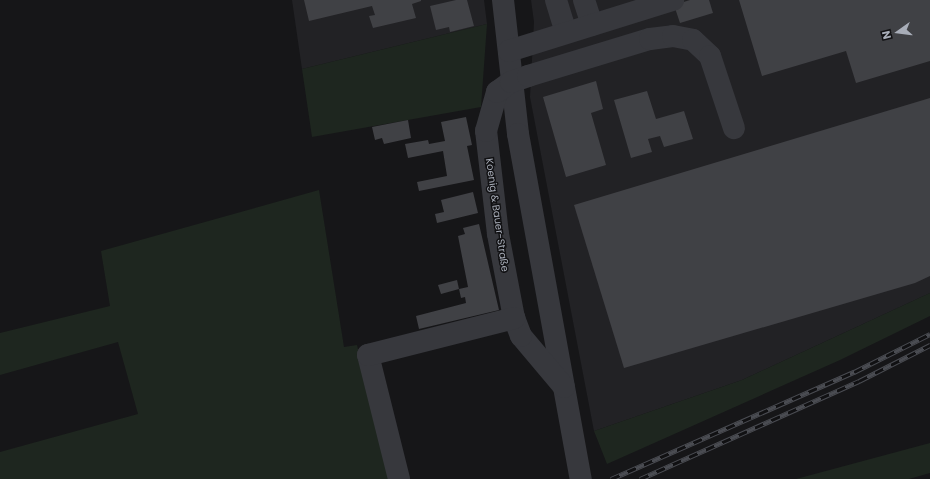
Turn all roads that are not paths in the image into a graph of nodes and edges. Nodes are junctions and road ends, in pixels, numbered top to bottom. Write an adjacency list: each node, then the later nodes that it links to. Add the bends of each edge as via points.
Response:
1 (503, 0): 7 (street, Koenig & Bauer-Straße)
2 (556, 0): 6 (street)
3 (584, 0): 5 (street)
4 (673, 0): 5 (street)
5 (592, 25): 6 (street)
6 (566, 33): 7 (street)
7 (509, 51): 8 (street, Koenig & Bauer-Straße)
8 (511, 82): 9 (street, via 650,39 680,37 693,40 710,56); 10 (street, Koenig & Bauer-Straße, via 497,92 486,131 498,234); 11 (street, Koenig & Bauer-Straße, via 518,134)
9 (734, 128)
10 (514, 318): 11 (street, Koenig & Bauer-Straße, via 521,336); 12 (street, via 368,355)
11 (564, 387): 13 (street, Koenig & Bauer-Straße)
12 (399, 479)
13 (581, 479)

